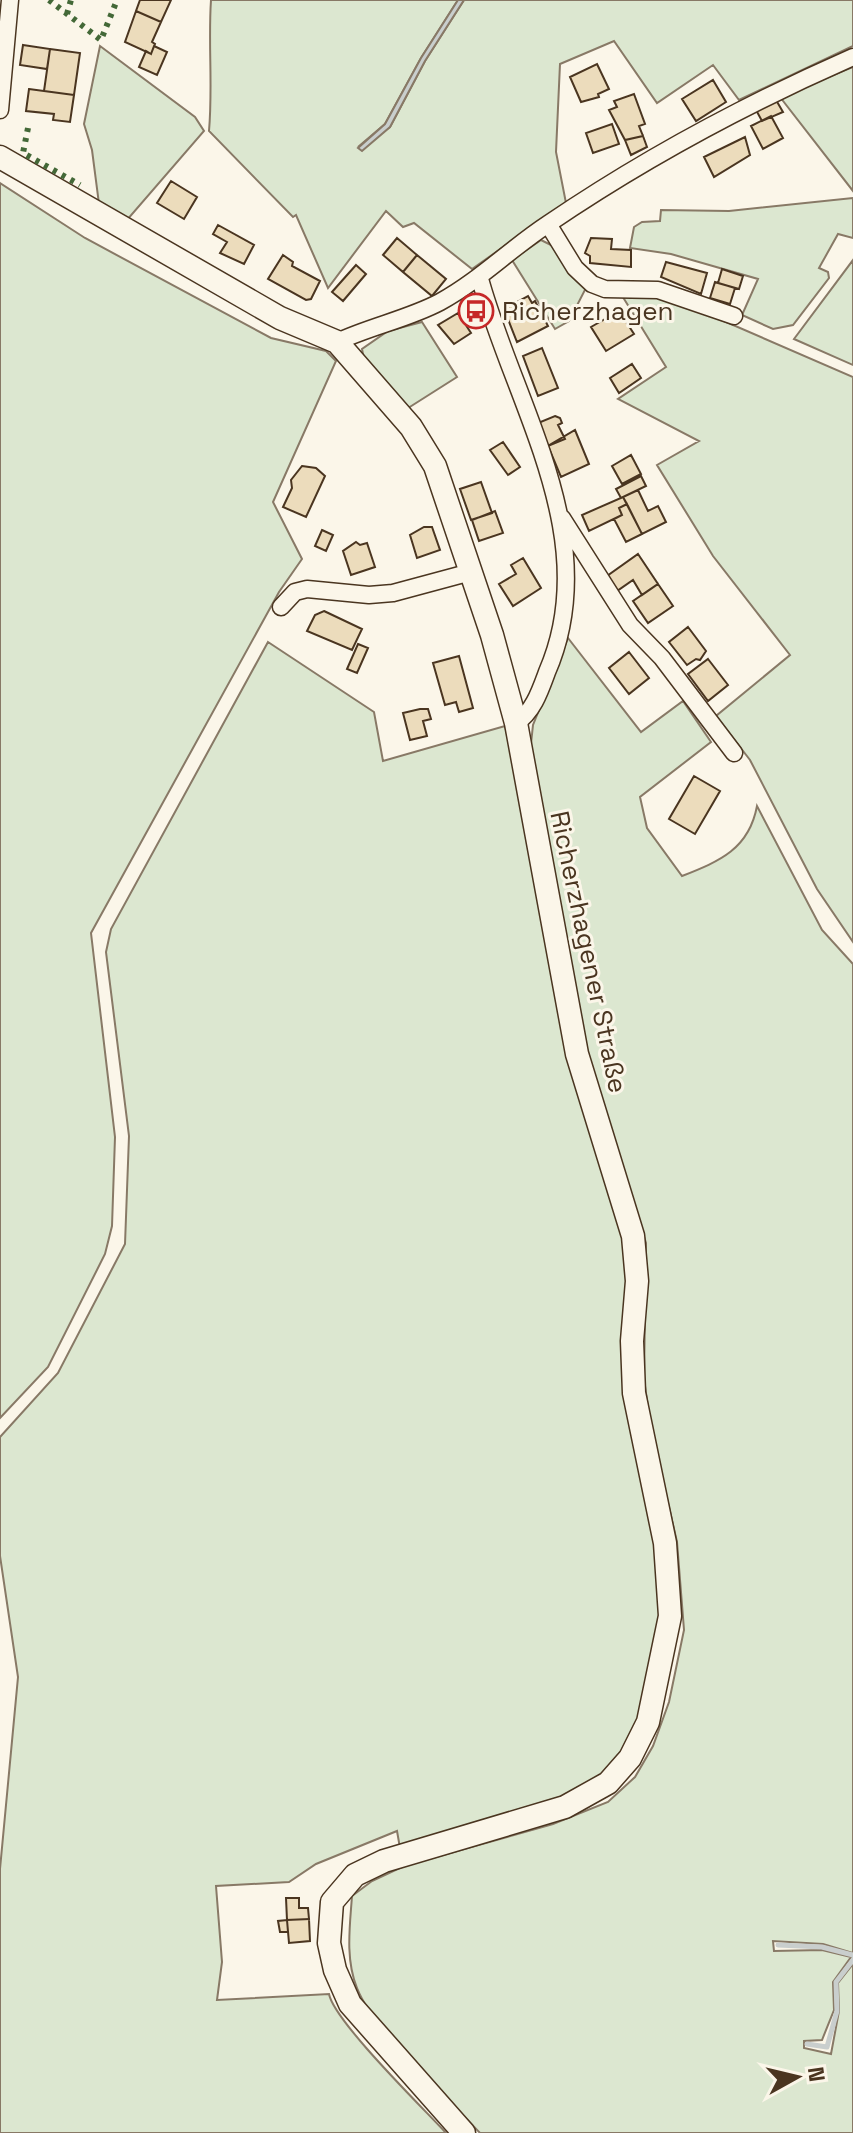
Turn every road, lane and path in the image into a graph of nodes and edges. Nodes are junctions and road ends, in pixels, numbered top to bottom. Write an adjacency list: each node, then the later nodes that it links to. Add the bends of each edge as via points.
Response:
1 (10, 0): 3 (street)
2 (853, 57): 5 (street, via 684,139)
3 (0, 110)
4 (0, 157): 8 (street, via 280,318)
5 (548, 224): 6 (street); 7 (street, via 575,268 592,284 658,290)
6 (480, 279): 8 (street, via 426,309); 9 (street)
7 (734, 316)
8 (337, 342): 10 (street, via 428,452)
9 (559, 513): 12 (street, via 567,570 565,622 535,702); 13 (street, via 630,625 662,658)
10 (471, 572): 11 (street, via 393,593 307,589 295,592); 12 (street)
11 (281, 607)
12 (516, 723): 14 (street, Richerzhagener Straße, via 577,1054 633,1236 634,1393 665,1543 670,1616 648,1722 630,1758 608,1783 565,1807 384,1861 355,1875 332,1902 329,1943 350,2004)
13 (734, 753)
14 (464, 2133)

